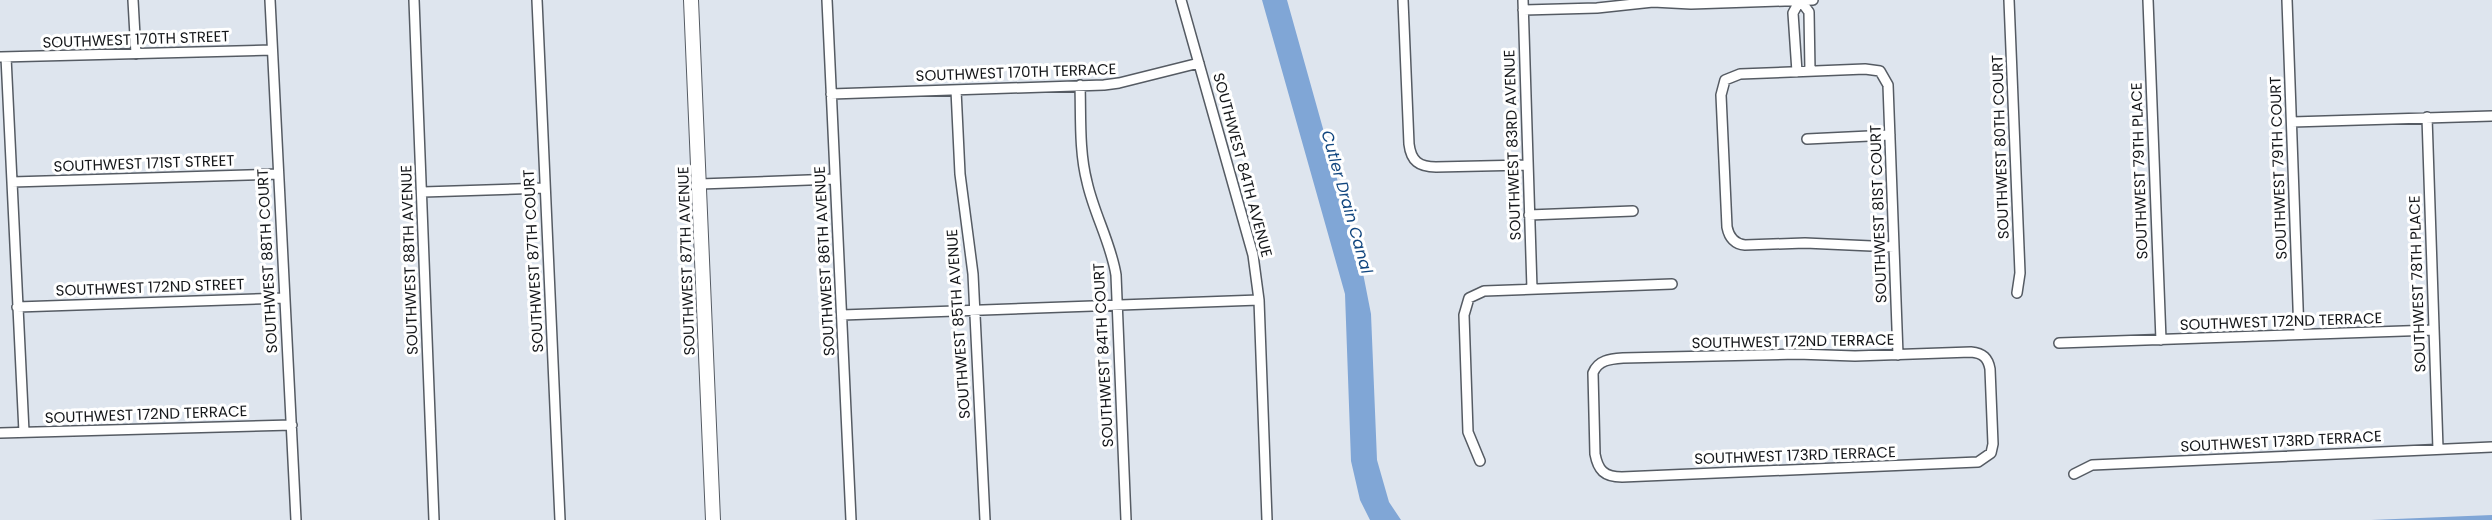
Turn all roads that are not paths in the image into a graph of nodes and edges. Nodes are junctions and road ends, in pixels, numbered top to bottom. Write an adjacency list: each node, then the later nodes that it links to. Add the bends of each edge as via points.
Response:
1 (133, 0): 17 (street)
2 (270, 0): 16 (street, SOUTHWEST 88TH COURT)
3 (414, 0): 36 (street, SOUTHWEST 88TH AVENUE)
4 (537, 0): 35 (street, SOUTHWEST 87TH COURT)
5 (691, 0): 34 (street, SOUTHWEST 87TH AVENUE)
6 (828, 0): 24 (street, SOUTHWEST 86TH AVENUE)
7 (1181, 0): 19 (street, SOUTHWEST 84TH AVENUE)
8 (1403, 0): 30 (street, via 1409,144 1414,160 1436,167)
9 (1800, 0): 10 (street); 14 (street, via 1681,5); 20 (street, via 1809,12); 21 (street, via 1793,13)
10 (1813, 0)
11 (2009, 0): 42 (street, SOUTHWEST 80TH COURT, via 2020,273)
12 (2148, 0): 51 (street, SOUTHWEST 79TH PLACE)
13 (2287, 0): 27 (street, SOUTHWEST 79TH COURT)
14 (1660, 1): 15 (street, via 1597,8)
15 (1523, 5): 30 (street, SOUTHWEST 83RD AVENUE)
16 (272, 50): 17 (street, SOUTHWEST 170TH STREET); 31 (street, SOUTHWEST 88TH COURT)
17 (136, 54): 18 (street, SOUTHWEST 170TH STREET)
18 (3, 57): 33 (street)
19 (1199, 63): 22 (street, SOUTHWEST 170TH TERRACE, via 1119,83); 44 (street, SOUTHWEST 84TH AVENUE, via 1248,235)
20 (1810, 71): 21 (street); 28 (street, SOUTHWEST 81ST COURT, via 1875,69 1883,74 1888,85)
21 (1797, 72): 39 (street, via 1740,74 1725,80 1722,106 1727,227 1732,240 1745,245)
22 (1080, 85): 23 (street, SOUTHWEST 170TH TERRACE); 45 (street, SOUTHWEST 84TH COURT, via 1084,168 1112,256)
23 (956, 90): 24 (street, SOUTHWEST 170TH TERRACE); 47 (street, SOUTHWEST 85TH AVENUE)
24 (831, 94): 32 (street, SOUTHWEST 86TH AVENUE)
25 (2492, 116): 26 (street)
26 (2427, 117): 27 (street); 49 (street, SOUTHWEST 78TH PLACE)
27 (2292, 122): 50 (street, SOUTHWEST 79TH COURT)
28 (1890, 135): 29 (street); 39 (street, SOUTHWEST 81ST COURT)
29 (1807, 139)
30 (1528, 165): 38 (street, SOUTHWEST 83RD AVENUE)
31 (277, 174): 33 (street, SOUTHWEST 171ST STREET); 43 (street, SOUTHWEST 88TH COURT)
32 (835, 178): 34 (street); 48 (street, SOUTHWEST 86TH AVENUE)
33 (12, 182): 46 (street)
34 (700, 184): 66 (street, SOUTHWEST 87TH AVENUE)
35 (545, 188): 36 (street); 65 (street, SOUTHWEST 87TH COURT)
36 (423, 192): 64 (street, SOUTHWEST 88TH AVENUE)
37 (1634, 211): 38 (street)
38 (1529, 215): 41 (street, SOUTHWEST 83RD AVENUE)
39 (1894, 247): 53 (street, SOUTHWEST 81ST COURT)
40 (1672, 284): 41 (street)
41 (1532, 289): 60 (street, via 1484,291 1469,298 1464,315 1468,432)
42 (2017, 293)
43 (284, 298): 46 (street, SOUTHWEST 172ND STREET); 54 (street, SOUTHWEST 88TH COURT)
44 (1259, 300): 45 (street); 70 (street, SOUTHWEST 84TH AVENUE)
45 (1117, 305): 47 (street); 69 (street, SOUTHWEST 84TH COURT)
46 (17, 307): 55 (street)
47 (974, 310): 48 (street); 68 (street, SOUTHWEST 85TH AVENUE)
48 (842, 315): 67 (street, SOUTHWEST 86TH AVENUE)
49 (2433, 330): 50 (street, SOUTHWEST 172ND TERRACE); 58 (street, SOUTHWEST 78TH PLACE)
50 (2299, 334): 51 (street, SOUTHWEST 172ND TERRACE)
51 (2161, 340): 52 (street, SOUTHWEST 172ND TERRACE)
52 (2059, 344)
53 (1898, 355): 59 (street, SOUTHWEST 172ND TERRACE, via 1971,352 1986,358 1990,369 1993,444); 61 (street, SOUTHWEST 172ND TERRACE, via 1623,358 1599,363 1593,374 1594,433 1596,460)
54 (292, 425): 55 (street, SOUTHWEST 172ND TERRACE); 63 (street, SOUTHWEST 88TH COURT)
55 (24, 432): 56 (street, SOUTHWEST 172ND TERRACE)
56 (0, 433)
57 (2492, 447): 58 (street, SOUTHWEST 173RD TERRACE)
58 (2438, 449): 62 (street, SOUTHWEST 173RD TERRACE, via 2092,465)
59 (1988, 456): 61 (street, SOUTHWEST 173RD TERRACE, via 1974,462 1755,472 1622,477)
60 (1480, 461)
61 (1603, 473)
62 (2074, 474)
63 (296, 520)
64 (434, 520)
65 (560, 520)
66 (713, 520)
67 (851, 520)
68 (985, 520)
69 (1126, 520)
70 (1267, 520)

